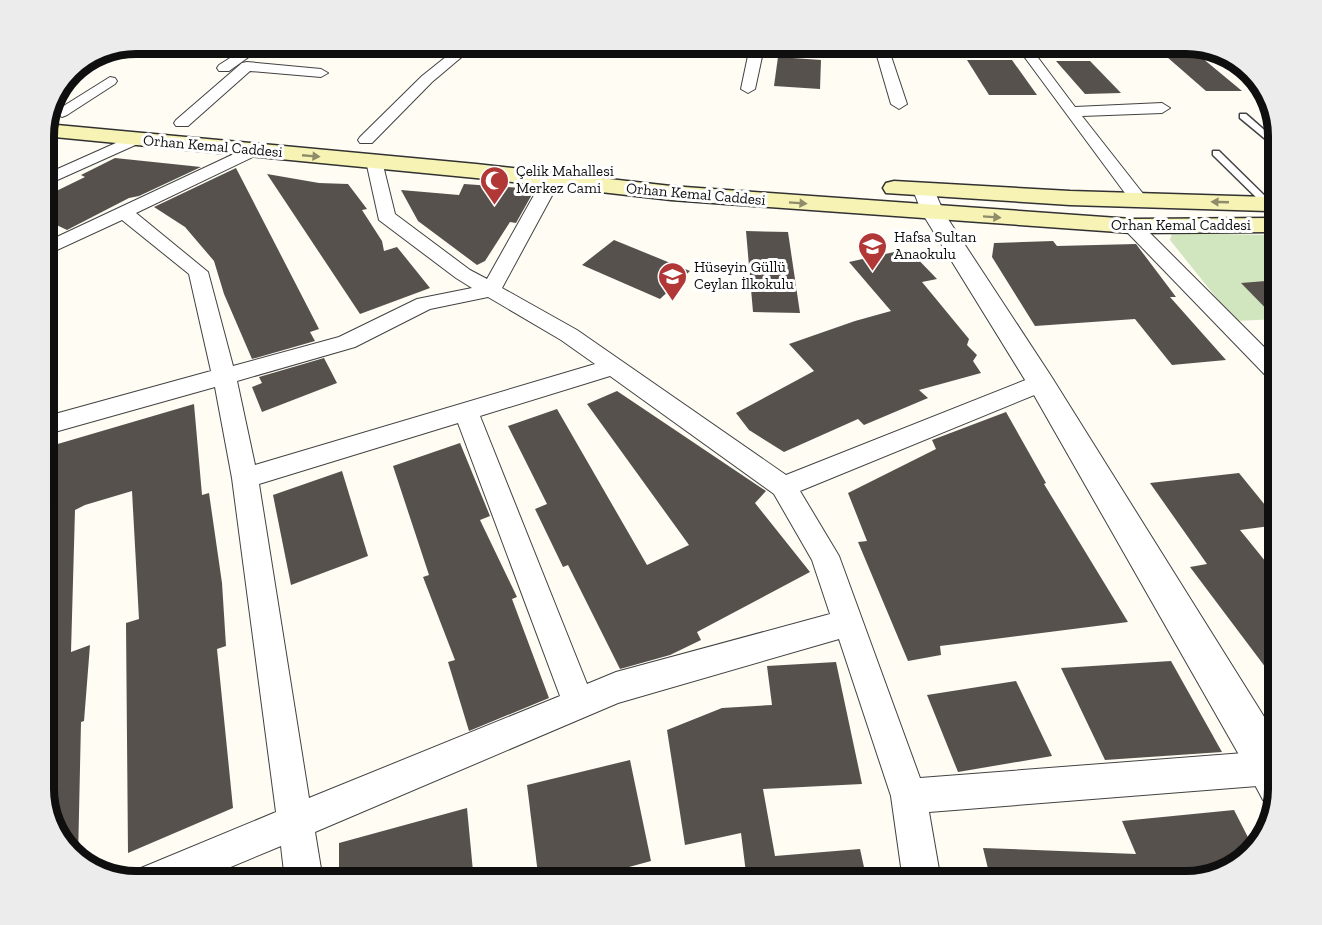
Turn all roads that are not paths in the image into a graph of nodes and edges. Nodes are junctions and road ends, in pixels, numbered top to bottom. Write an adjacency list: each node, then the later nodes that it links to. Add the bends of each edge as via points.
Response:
1 (245, 54): 15 (street, via 220,70)
2 (458, 54): 20 (street, via 427,79)
3 (756, 54): 8 (street)
4 (884, 54): 9 (street)
5 (1030, 54): 13 (street)
6 (321, 73): 15 (street, via 247,66)
7 (110, 81): 11 (street)
8 (748, 89)
9 (899, 104)
10 (1162, 108): 13 (street)
11 (59, 110)
12 (58, 111): 15 (main road, Orhan Kemal Caddesi)
13 (1071, 112): 24 (street)
14 (1243, 116): 17 (lane)
15 (177, 119): 20 (main road, Orhan Kemal Caddesi)
16 (54, 131): 18 (main road, Orhan Kemal Caddesi)
17 (1268, 137)
18 (135, 139): 19 (main road, Orhan Kemal Caddesi); 22 (street)
19 (253, 150): 20 (main road, Orhan Kemal Caddesi, one-way to 20); 28 (street)
20 (370, 151): 23 (main road, Orhan Kemal Caddesi); 26 (main road, Orhan Kemal Caddesi, via 733,179); 32 (street, via 386,216)
21 (1216, 153): 25 (lane)
22 (54, 176)
23 (552, 179): 26 (main road, Orhan Kemal Caddesi, one-way to 26, via 670,193); 32 (street)
24 (1139, 200): 26 (main road, Orhan Kemal Caddesi); 27 (main road, Orhan Kemal Caddesi, one-way to 24)
25 (1268, 200)
26 (929, 202): 30 (main road, Orhan Kemal Caddesi, one-way to 30); 36 (street)
27 (1268, 204)
28 (124, 212): 31 (street); 35 (street, via 198,272)
29 (1268, 225): 30 (main road, Orhan Kemal Caddesi)
30 (1132, 226): 33 (street)
31 (54, 245)
32 (491, 290): 34 (street, via 569,335); 35 (street, via 424,304 347,342)
33 (1268, 364)
34 (613, 367): 37 (street); 40 (street)
35 (224, 376): 38 (street); 39 (street)
36 (1041, 383): 40 (street); 43 (street)
37 (466, 411): 39 (street); 42 (street)
38 (54, 423)
39 (245, 478): 46 (street)
40 (783, 487): 41 (street, via 825,556)
41 (848, 623): 42 (street, via 616,688); 45 (street)
42 (579, 704): 46 (street)
43 (1268, 760)
44 (1268, 774): 45 (street)
45 (909, 796): 49 (street)
46 (296, 823): 47 (street); 48 (street)
47 (180, 871)
48 (303, 871)
49 (920, 871)

